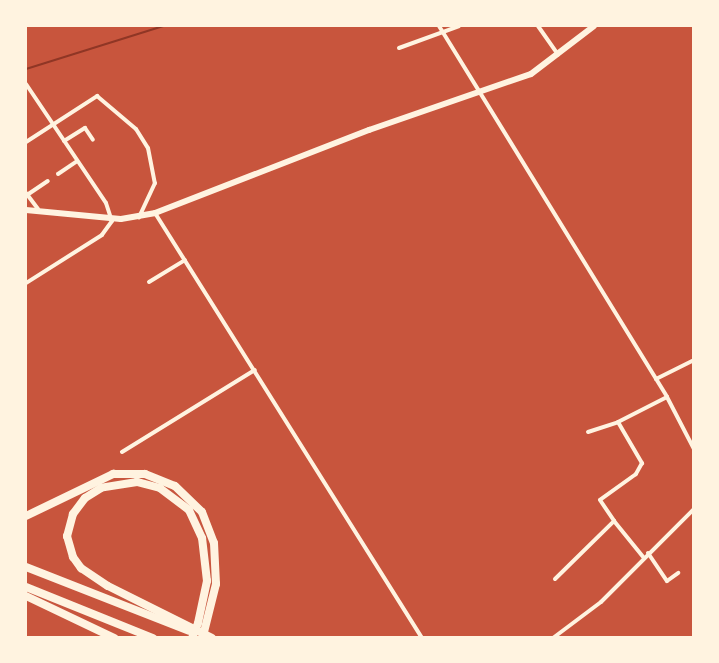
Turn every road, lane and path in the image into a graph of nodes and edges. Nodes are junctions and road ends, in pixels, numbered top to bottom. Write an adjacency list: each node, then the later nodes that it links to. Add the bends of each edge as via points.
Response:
1 (439, 26): 5 (street)
2 (459, 26): 5 (street)
3 (538, 26): 7 (street)
4 (594, 26): 7 (main road)
5 (443, 34): 6 (street); 9 (street)
6 (399, 48)
7 (558, 56): 9 (main road, via 537,72)
8 (26, 84): 10 (street)
9 (476, 91): 20 (main road); 28 (street)
10 (52, 123): 12 (street); 13 (street); 22 (street, via 98,96 136,129 148,148 155,183)
11 (93, 140): 12 (street, via 85,128)
12 (64, 141): 14 (street)
13 (26, 142)
14 (77, 161): 15 (street); 21 (street)
15 (58, 174)
16 (48, 181): 17 (street)
17 (26, 194): 18 (street)
18 (38, 209): 19 (main road); 21 (main road)
19 (26, 210)
20 (155, 213): 22 (main road); 23 (street)
21 (112, 218): 22 (main road); 25 (street, via 112,225 102,235)
22 (138, 218)
23 (185, 260): 24 (street); 27 (street)
24 (148, 282)
25 (26, 283)
26 (693, 360): 28 (street)
27 (255, 370): 33 (street); 49 (street)
28 (656, 379): 29 (street)
29 (667, 397): 30 (street); 32 (street)
30 (618, 422): 31 (street); 36 (street, via 643,466 600,500)
31 (588, 432)
32 (693, 449)
33 (122, 452)
34 (693, 509): 37 (street)
35 (26, 516): 47 (highway, via 113,474 161,478 195,502 208,524 216,561 214,601)
36 (614, 521): 38 (street); 41 (street)
37 (648, 554): 38 (street); 40 (street, via 667,581)
38 (644, 558): 50 (street, via 580,620)
39 (26, 567): 47 (highway)
40 (678, 573)
41 (555, 579)
42 (26, 587): 45 (highway)
43 (26, 596): 44 (highway)
44 (114, 638)
45 (153, 638)
46 (192, 638): 48 (highway, via 205,598 202,538 189,510 171,494 150,484 120,483 94,492 78,506 67,536 68,546 81,568 108,586)
47 (203, 638)
48 (212, 638)
49 (422, 638)
50 (553, 638)

